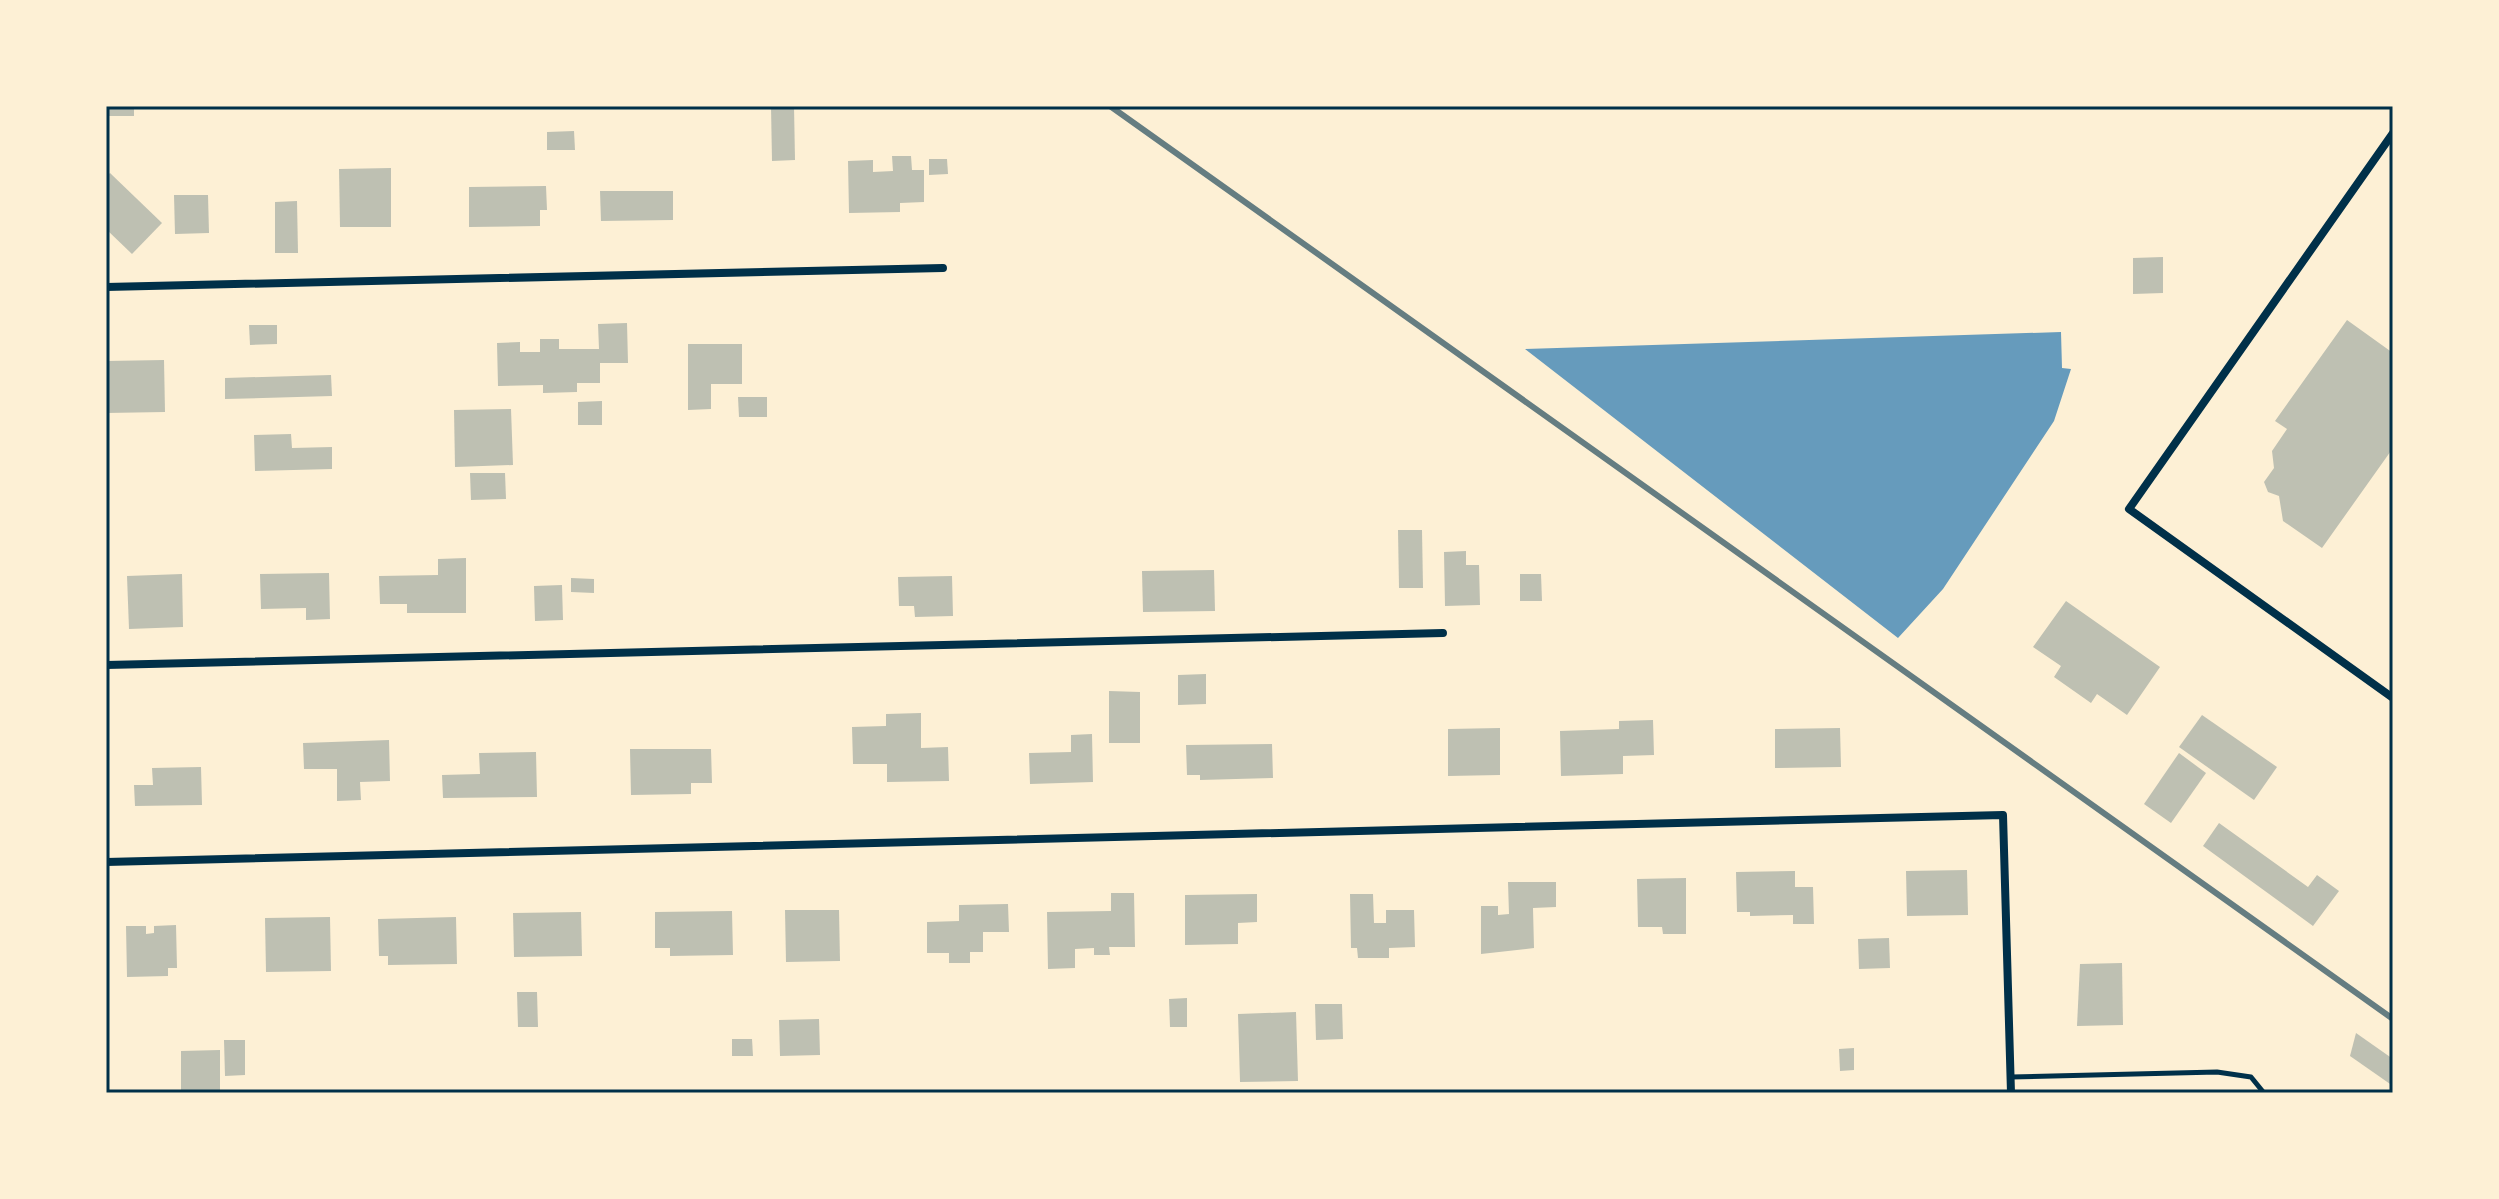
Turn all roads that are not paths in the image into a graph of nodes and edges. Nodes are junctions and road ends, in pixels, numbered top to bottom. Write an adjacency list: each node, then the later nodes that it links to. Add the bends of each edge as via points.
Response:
1 (2393, 133): 6 (street, via 2129,509)
2 (943, 268): 3 (street)
3 (106, 287)
4 (1443, 633): 5 (street)
5 (106, 665)
6 (2393, 698)
7 (106, 862): 8 (street, via 2003,815)
8 (2010, 1077): 9 (street); 10 (lane, via 2217,1072 2251,1077)
9 (2011, 1093)
10 (2264, 1093)

